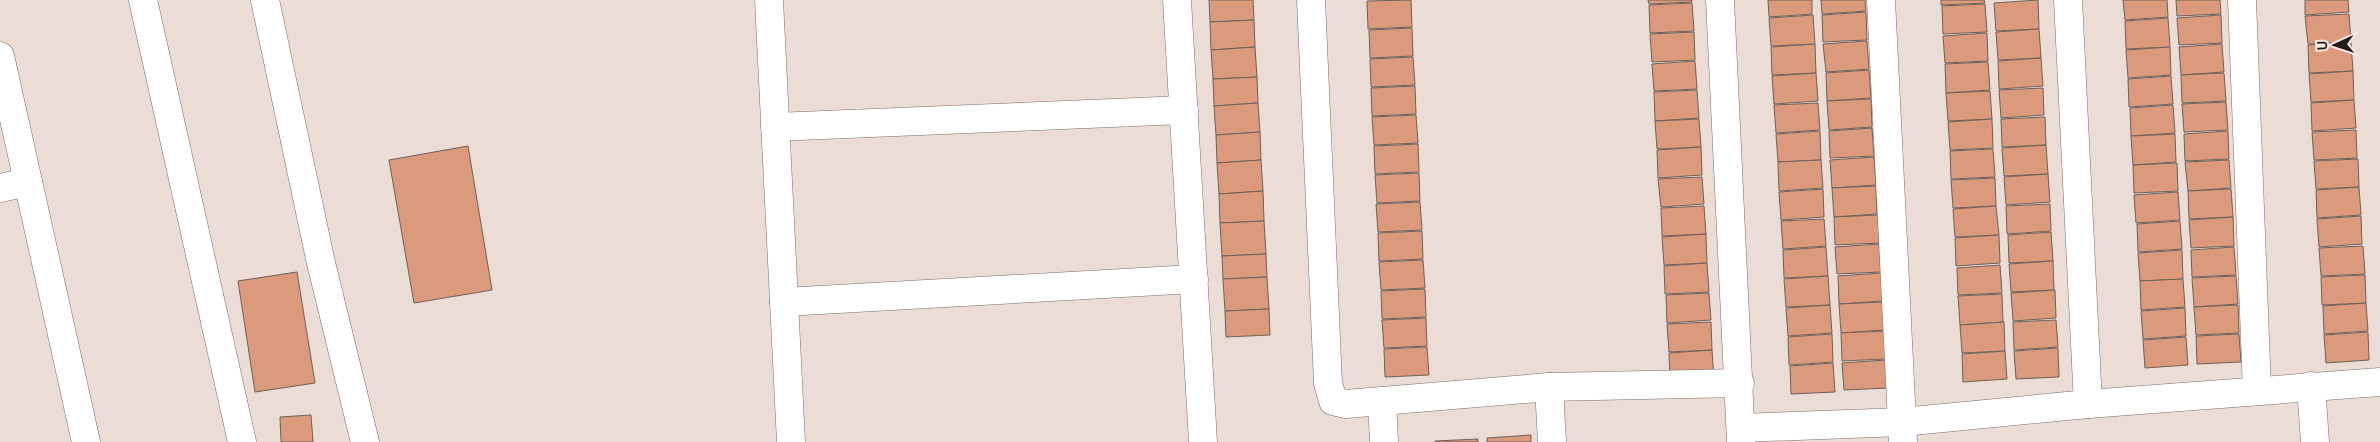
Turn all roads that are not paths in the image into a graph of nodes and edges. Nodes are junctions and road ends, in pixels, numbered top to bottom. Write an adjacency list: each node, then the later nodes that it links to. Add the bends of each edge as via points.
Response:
1 (142, 0): 27 (street)
2 (265, 0): 28 (street, via 321,263)
3 (769, 0): 12 (street)
4 (1177, 0): 11 (street)
5 (1311, 0): 22 (street, via 1328,382 1333,401 1346,404)
6 (1720, 0): 18 (street)
7 (1882, 0): 24 (street)
8 (2068, 0): 23 (street)
9 (2242, 0): 21 (street)
10 (0, 56): 13 (street)
11 (1184, 110): 12 (street); 15 (street)
12 (775, 127): 16 (street)
13 (28, 182): 14 (street); 26 (street)
14 (0, 188)
15 (1194, 279): 16 (street); 30 (street)
16 (784, 302): 29 (street)
17 (2380, 382): 19 (street)
18 (1740, 383): 20 (street); 25 (street)
19 (2311, 386): 21 (street); 33 (street)
20 (1549, 388): 22 (street); 32 (street)
21 (2257, 391): 23 (street)
22 (1382, 401): 31 (street)
23 (2088, 404): 24 (street)
24 (1902, 432): 25 (street)
25 (1741, 435)
26 (86, 442)
27 (242, 442)
28 (365, 442)
29 (791, 442)
30 (1203, 442)
31 (1384, 442)
32 (1552, 442)
33 (2314, 442)

